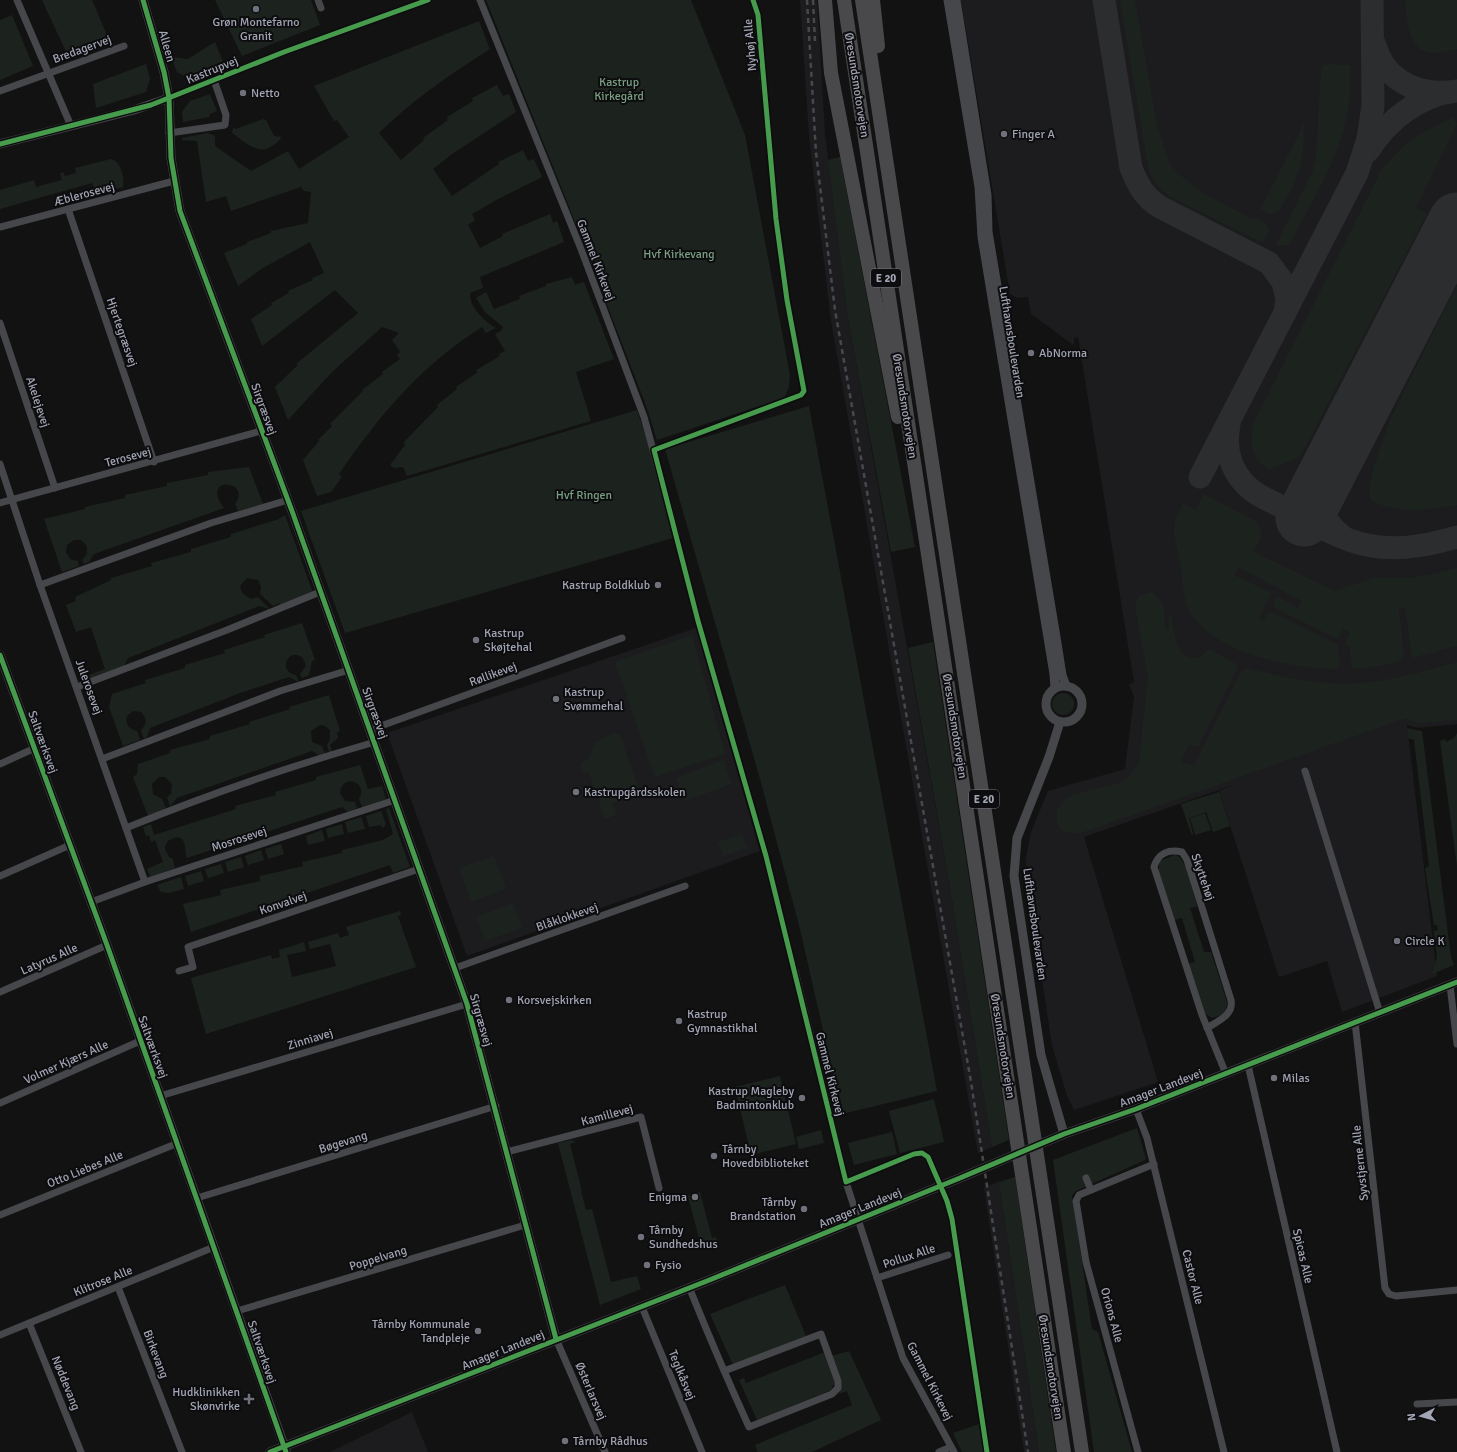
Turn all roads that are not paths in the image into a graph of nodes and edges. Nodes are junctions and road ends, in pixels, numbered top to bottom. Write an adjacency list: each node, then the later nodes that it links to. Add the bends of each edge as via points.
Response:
1 (17, 0): 15 (street, Bredagervej)
2 (143, 0): 19 (street, Alleen)
3 (318, 0): 13 (street)
4 (426, 0): 16 (street, Kastrupvej)
5 (480, 0): 35 (street, Gammel Kirkevej, via 581,249 644,416)
6 (753, 0): 17 (street, Nyhøj Alle, via 758,15)
7 (825, 0): 36 (highway, via 831,73 915,507)
8 (844, 0): 36 (highway, Øresundsmotorvejen / E 20)
9 (862, 0): 23 (highway, Øresundsmotorvejen / E 20)
10 (873, 0): 23 (highway, via 881,72)
11 (948, 0): 44 (street, Lufthavnsboulevarden, via 979,187 982,237)
12 (956, 0): 42 (street, Lufthavnsboulevarden, via 987,195 988,232 1062,675)
13 (321, 8)
14 (124, 46): 15 (street, Bredagervej)
15 (48, 73): 18 (street, Bredagervej); 20 (street, Bredagervej)
16 (214, 80): 19 (street, Kastrupvej); 21 (street, Kastrupvej, via 226,115 225,125)
17 (764, 89)
18 (0, 91)
19 (169, 98): 20 (street, Kastrupvej); 21 (street, Sirgræsvej)
20 (71, 126): 22 (street, Kastrupvej)
21 (169, 133): 24 (street, Sirgræsvej)
22 (0, 144)
23 (885, 146): 112 (highway, Øresundsmotorvejen / E 20)
24 (174, 181): 25 (street, Æblerosevej); 28 (street, Sirgræsvej, via 189,237)
25 (68, 209): 26 (street, Æblerosevej); 29 (street, Hjertegræsvej)
26 (0, 227)
27 (0, 322): 31 (street, Akelejevej)
28 (261, 431): 29 (street, Terosevej); 33 (street, Sirgræsvej)
29 (154, 462): 31 (street, Terosevej)
30 (0, 464): 32 (street, Julerosevej)
31 (55, 488): 32 (street, Terosevej)
32 (12, 500): 34 (street, Terosevej); 37 (street, Julerosevej)
33 (288, 500): 37 (street, via 211,523); 38 (street, Sirgræsvej)
34 (0, 504)
35 (676, 534)
36 (928, 557): 111 (highway, Øresundsmotorvejen / E 20)
37 (40, 585): 43 (street, Julerosevej)
38 (320, 592): 41 (street, Sirgræsvej); 43 (street)
39 (622, 638): 46 (street, Røllikevej)
40 (0, 655): 48 (street, Saltværksvej)
41 (349, 670): 46 (street, Sirgræsvej); 49 (street, via 280,691)
42 (1066, 686): 44 (street); 45 (street, via 1080,696 1082,707 1076,717)
43 (77, 687): 49 (street, Julerosevej)
44 (1055, 688): 45 (street, via 1048,694 1046,705 1050,716)
45 (1060, 722): 78 (street, Lufthavnsboulevarden, via 1050,757 1017,838 1014,876 1041,1055)
46 (370, 730): 47 (street, Sirgræsvej)
47 (375, 742): 52 (street, Sirgræsvej); 53 (street, Sirgræsvej, via 309,761 182,805)
48 (35, 748): 50 (street); 54 (street, Saltværksvej)
49 (102, 759): 53 (street, Julerosevej)
50 (0, 764)
51 (1305, 771): 67 (street)
52 (395, 800): 55 (street, Sirgræsvej); 57 (street, Mosrosevej)
53 (126, 828): 57 (street, Julerosevej)
54 (70, 845): 56 (street); 59 (street, Saltværksvej)
55 (419, 869): 61 (street, Sirgræsvej); 62 (street, Konvalvej, via 188,947 193,967)
56 (0, 876)
57 (145, 882): 59 (street, Mosrosevej)
58 (685, 886): 61 (street, Blåklokkevej)
59 (91, 902): 60 (street, Saltværksvej)
60 (107, 945): 65 (street, Latyrus Alle); 70 (street, Saltværksvej)
61 (455, 968): 66 (street, Sirgræsvej)
62 (179, 971)
63 (795, 971): 87 (street, Gammel Kirkevej, via 846,1182)
64 (1454, 984): 67 (street, Amager Landevej); 71 (street)
65 (0, 992)
66 (467, 1004): 74 (street, Zinniavej); 76 (street, Sirgræsvej)
67 (1380, 1013): 68 (street, Amager Landevej)
68 (1355, 1022): 72 (street, Amager Landevej); 94 (street, Syvstjerne Alle, via 1385,1288 1389,1294 1396,1296)
69 (1207, 1028): 69 (street, Skyttehøj, via 1154,867 1156,859 1173,850 1182,852 1187,860 1231,1000 1226,1016); 73 (street, Skyttehøj)
70 (140, 1041): 74 (street, Saltværksvej); 75 (street, Volmer Kjærs Alle)
71 (1457, 1044)
72 (1248, 1065): 73 (street, Amager Landevej); 115 (street, Spicas Alle)
73 (1226, 1074): 77 (street, Amager Landevej)
74 (160, 1096): 79 (street, Saltværksvej)
75 (0, 1103)
76 (496, 1106): 80 (street, Sirgræsvej); 85 (street, Bøgevang)
77 (1136, 1109): 78 (street, Amager Landevej); 81 (street, Castor Alle)
78 (1064, 1134): 87 (street, Amager Landevej)
79 (178, 1144): 85 (street, Saltværksvej); 86 (street, Otto Liebes Alle)
80 (507, 1152): 83 (street, Kamillevej, via 641,1117); 88 (street, Sirgræsvej)
81 (1154, 1164): 84 (street, Orions Alle); 114 (street, Castor Alle)
82 (1086, 1178): 84 (street)
83 (659, 1188)
84 (1091, 1190): 113 (street, Orions Alle, via 1078,1196 1076,1201 1086,1262)
85 (197, 1198): 89 (street, Saltværksvej)
86 (0, 1215)
87 (859, 1219): 91 (street, Gammel Kirkevej); 93 (street, Amager Landevej)
88 (525, 1225): 96 (street, Poppelvang); 99 (street, Sirgræsvej)
89 (214, 1247): 92 (street, Klitrose Alle); 96 (street, Saltværksvej)
90 (948, 1255): 91 (street, Pollux Alle)
91 (877, 1278): 104 (street, Gammel Kirkevej, via 903,1358)
92 (118, 1287): 97 (street, Klitrose Alle); 106 (street, Birkevang)
93 (689, 1288): 95 (street, Amager Landevej); 100 (street)
94 (1457, 1290)
95 (642, 1307): 99 (street, Amager Landevej); 109 (street, Teglkåsvej)
96 (237, 1312): 103 (street, Saltværksvej)
97 (29, 1323): 98 (street, Klitrose Alle); 105 (street, Nøddevang)
98 (0, 1335)
99 (556, 1339): 103 (street, Amager Landevej); 108 (street, Østerlarsvej)
100 (724, 1372): 100 (street, via 821,1334 838,1381 838,1388 832,1394 748,1427)
101 (1457, 1402): 102 (street)
102 (1417, 1404)
103 (285, 1449): 107 (street, Amager Landevej)
104 (952, 1449): 110 (street)
105 (81, 1452)
106 (182, 1452)
107 (270, 1452)
108 (605, 1452)
109 (702, 1452)
110 (939, 1452)
111 (1064, 1452)
112 (1082, 1452)
113 (1138, 1452)
114 (1224, 1452)
115 (1337, 1452)

